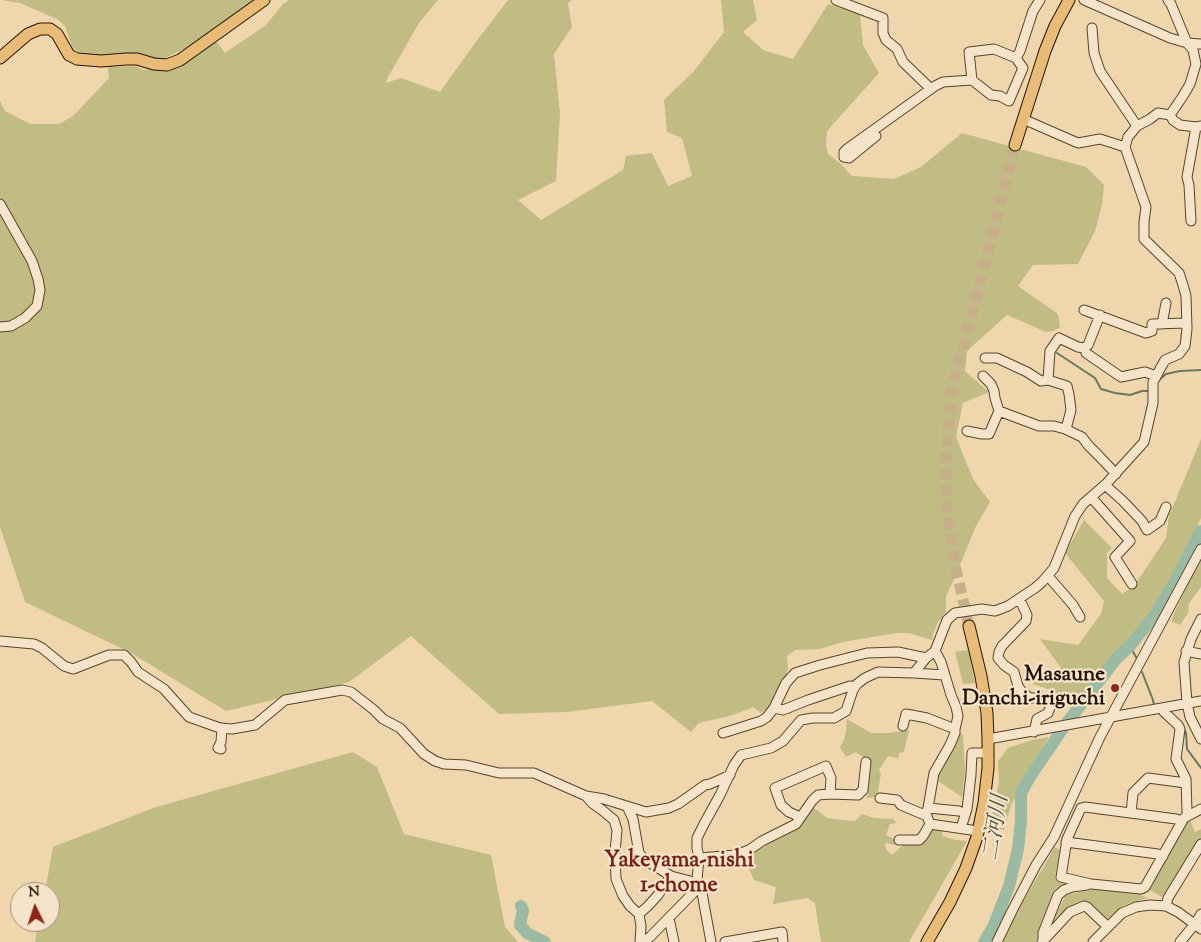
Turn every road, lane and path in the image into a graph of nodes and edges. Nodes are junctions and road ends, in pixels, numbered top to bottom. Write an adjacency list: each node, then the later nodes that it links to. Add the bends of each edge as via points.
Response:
1 (264, 0): 10 (main road, via 180,60 167,65 137,59 77,60 69,55 57,34 50,29 28,34)
2 (836, 0): 15 (street, via 883,18 886,40)
3 (1040, 0): 11 (street)
4 (1069, 0): 13 (main road, via 1055,26)
5 (1084, 0): 8 (street)
6 (1168, 0): 8 (street)
7 (1092, 28): 18 (street, via 1094,53 1100,72)
8 (1187, 43): 9 (street); 16 (street, via 1193,50 1196,64 1190,84)
9 (1201, 44)
10 (0, 58)
11 (1016, 58): 12 (street); 14 (street, via 994,49 969,52)
12 (1023, 68): 13 (street); 14 (street, via 1009,101 991,95)
13 (1038, 74): 17 (main road)
14 (972, 80): 15 (street, via 944,82)
15 (931, 89): 20 (street, via 847,149 844,157 849,158)
16 (1170, 115): 18 (street, via 1158,113); 19 (street, via 1180,125)
17 (1023, 119): 21 (main road); 22 (street, via 1078,143 1100,139)
18 (1137, 126): 22 (street)
19 (1199, 126): 24 (street, via 1187,177)
20 (876, 136)
21 (1014, 146)
22 (1125, 147): 29 (street, via 1146,207 1144,239 1179,273 1186,296)
23 (0, 204): 32 (street, via 32,261 40,290 37,306 25,318 11,326)
24 (1191, 220)
25 (1166, 303): 31 (street)
26 (1084, 310): 28 (street)
27 (1152, 313): 30 (street)
28 (1100, 316): 30 (street, via 1146,333 1152,331); 37 (street, via 1084,348 1059,338 1050,351)
29 (1187, 323): 31 (street); 36 (street, via 1185,346 1179,354 1165,360)
30 (1152, 324): 31 (street)
31 (1162, 324)
32 (0, 327)
33 (1086, 353): 36 (street, via 1121,377 1145,372)
34 (985, 358): 37 (street, via 997,358 1041,381)
35 (983, 376): 38 (street, via 994,392)
36 (1156, 376): 41 (street, via 1144,442)
37 (1048, 380): 39 (street, via 1067,386 1070,410)
38 (999, 411): 39 (street, via 1039,426); 40 (street, via 989,434)
39 (1066, 430): 41 (street, via 1082,437)
40 (967, 431)
41 (1116, 474): 42 (street)
42 (1105, 485): 43 (street); 44 (street, via 1136,514 1147,530 1160,521)
43 (1091, 497): 46 (street, via 1075,516); 47 (street, via 1130,541 1115,557)
44 (1166, 507)
45 (1201, 549): 64 (street)
46 (1048, 576): 48 (street); 49 (street)
47 (1132, 584)
48 (1020, 600): 53 (street, via 995,611 982,609 955,613 947,620); 68 (street, via 1028,615 1002,646 998,658 1014,672 1022,692 1030,698 1048,700 1051,705 1048,713 1037,720)
49 (1080, 617)
50 (1201, 619): 54 (street)
51 (969, 626): 70 (main road, via 981,676)
52 (0, 641): 66 (street, via 34,644 73,669 109,655 124,655 138,672 164,688 189,717)
53 (935, 651): 56 (street); 58 (street)
54 (1186, 651): 55 (street); 61 (street)
55 (1201, 654)
56 (926, 658): 57 (street); 62 (street, via 898,652 867,653 795,673 786,683)
57 (914, 673): 58 (street); 59 (street, via 878,672)
58 (944, 675): 67 (street, via 958,716)
59 (855, 687): 62 (street, via 783,710); 75 (street, via 846,711 834,718 801,720 783,741 771,748 741,755)
60 (1201, 701): 61 (street)
61 (1187, 703): 63 (street); 71 (street)
62 (774, 708): 69 (street, via 761,721)
63 (1159, 708): 64 (street); 76 (street, via 1180,729 1176,759)
64 (1112, 716): 68 (street); 112 (street, via 1054,836)
65 (903, 726): 67 (street, via 906,714)
66 (222, 728): 72 (street, via 218,748); 78 (street, via 255,725 285,700 342,690 351,692 383,719 400,728 435,761 499,773 534,773)
67 (955, 729): 82 (street, via 956,733 934,773)
68 (1034, 732): 70 (street)
69 (723, 733)
70 (988, 740): 73 (main road)
71 (1201, 740)
72 (221, 749)
73 (988, 754): 88 (street, via 972,754 967,809); 89 (main road)
74 (866, 762): 77 (street, via 863,790 858,795)
75 (730, 775): 80 (street, via 705,785 669,808 646,812); 94 (street, via 699,833 696,848)
76 (1186, 783): 84 (street, via 1148,778 1133,793); 86 (street)
77 (830, 794): 85 (street, via 818,795); 85 (street, via 832,778 826,766 775,788 781,805)
78 (586, 796): 80 (street); 99 (street, via 614,820 617,830 616,879 623,896)
79 (880, 798): 82 (street, via 897,800 900,806)
80 (627, 806): 95 (street, via 633,819 639,853)
81 (1201, 808): 86 (street)
82 (926, 811): 83 (street); 87 (street)
83 (959, 811)
84 (1131, 813): 86 (street); 91 (street, via 1081,808)
85 (800, 817): 94 (street, via 796,824 749,850 736,855)
86 (1186, 818): 93 (street)
87 (930, 824): 88 (street); 90 (street, via 919,840)
88 (961, 828): 89 (street)
89 (978, 831): 111 (main road, via 966,868)
90 (899, 840)
91 (1066, 842): 93 (street); 96 (street, via 1061,877)
92 (1201, 844): 98 (street)
93 (1163, 856): 96 (street, via 1145,887 1140,889)
94 (699, 858): 97 (street)
95 (671, 876): 97 (street); 99 (street)
96 (1091, 884): 104 (street, via 1064,890 1058,895)
97 (698, 885): 101 (street); 108 (street)
98 (1166, 906): 102 (street, via 1136,907 1122,913); 103 (street)
99 (639, 914): 106 (street)
100 (1201, 914): 103 (street)
101 (669, 918): 106 (street); 107 (street)
102 (1108, 927): 104 (street, via 1088,906 1084,906 1070,912); 105 (street)
103 (1198, 927): 113 (street)
104 (1043, 941)
105 (1097, 941)
106 (641, 942)
107 (674, 942)
108 (711, 942)
109 (724, 942): 110 (street, via 782,932)
110 (783, 942)
111 (927, 942)
112 (997, 942)
113 (1180, 942)

